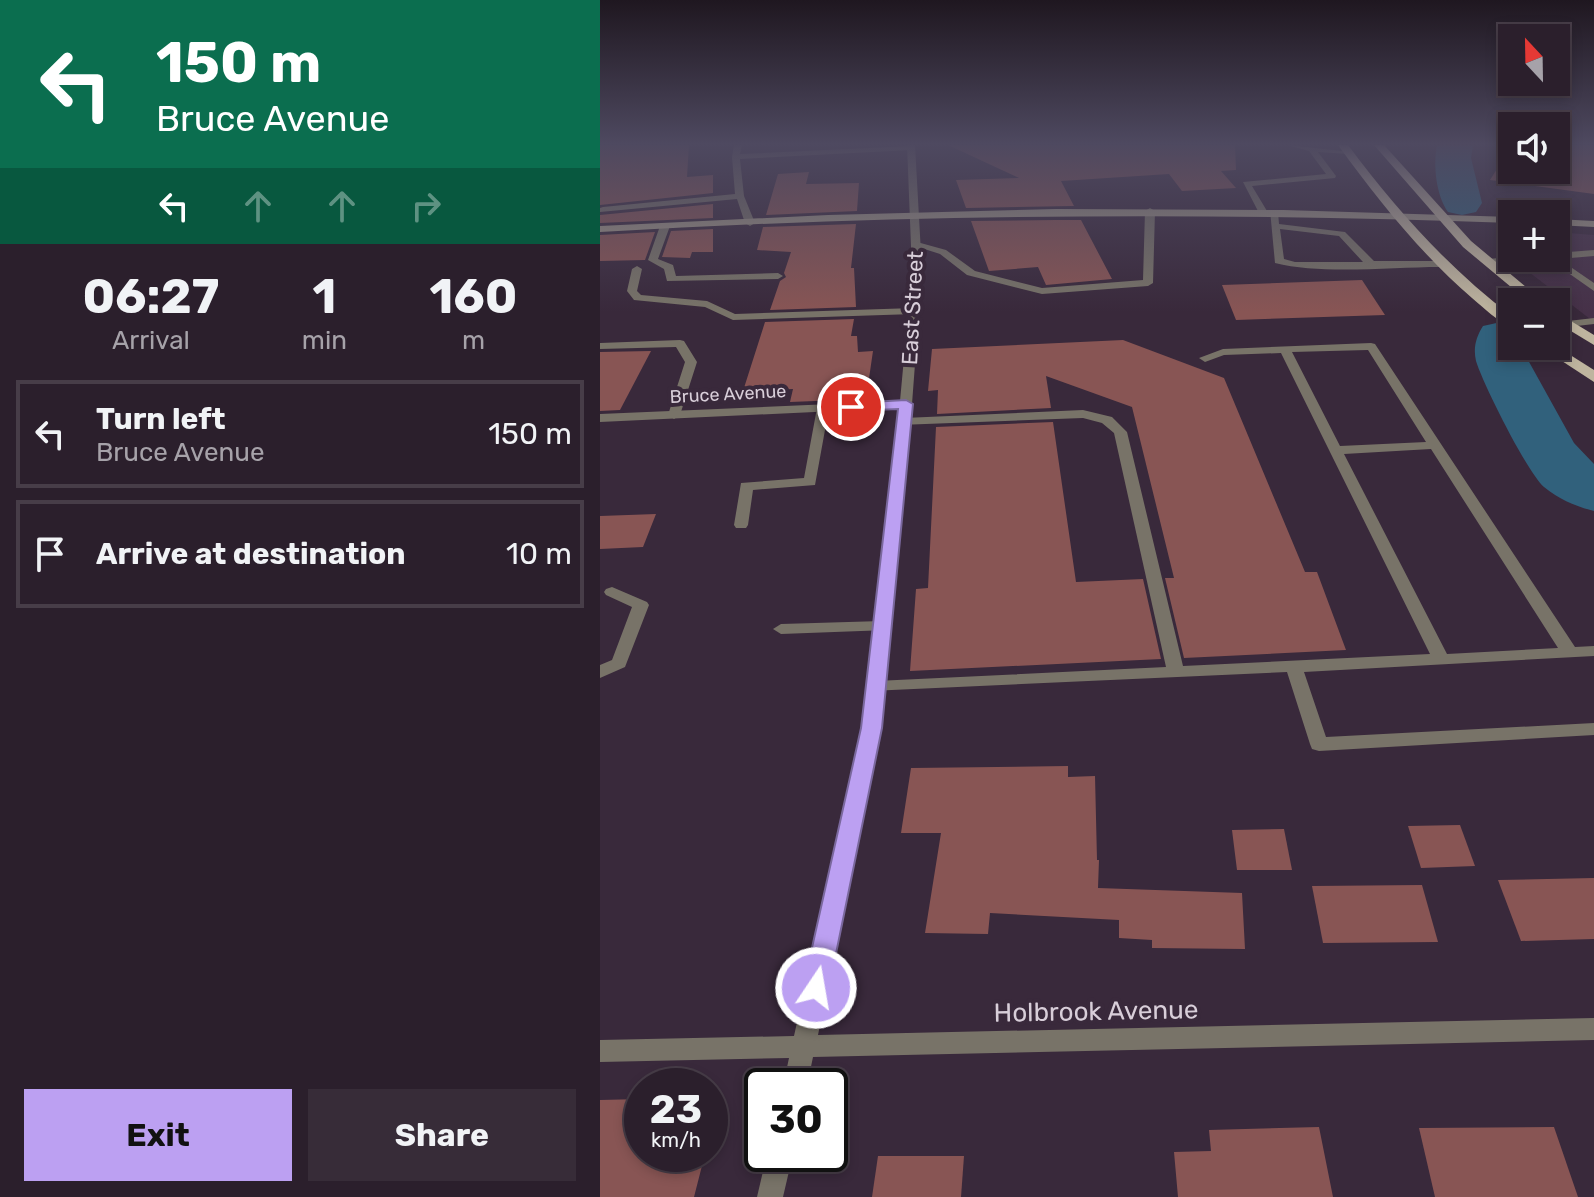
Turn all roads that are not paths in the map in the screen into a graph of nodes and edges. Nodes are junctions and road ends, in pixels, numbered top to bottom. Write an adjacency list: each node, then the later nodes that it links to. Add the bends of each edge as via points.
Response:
1 (692, 201): 7 (street)
2 (742, 201): 14 (street)
3 (913, 201): 11 (street, East Street)
4 (1259, 201): 9 (street)
5 (1385, 201): 10 (main road)
6 (1431, 201): 12 (main road)
7 (603, 210)
8 (1150, 211): 9 (main road); 11 (main road); 20 (street, via 1148,283 1042,291 971,273 943,252)
9 (1267, 211): 10 (main road); 18 (street)
10 (1396, 215): 12 (main road); 25 (main road)
11 (914, 217): 14 (main road); 20 (street, East Street)
12 (1446, 217): 13 (main road); 24 (main road)
13 (1498, 219)
14 (750, 223): 17 (main road)
15 (1570, 223): 16 (main road)
16 (1594, 224)
17 (665, 226): 19 (main road); 29 (street, via 653,260 669,267 671,279)
18 (1275, 226): 26 (street, via 1342,234); 26 (street, via 1279,261)
19 (600, 229)
20 (917, 245): 32 (street, East Street)
21 (1594, 253): 22 (street)
22 (1570, 255)
23 (1498, 261): 24 (street)
24 (1487, 262): 30 (main road)
25 (1440, 264): 26 (street); 33 (main road)
26 (1373, 266)
27 (637, 269): 32 (street, via 632,291 638,298 707,304 733,317)
28 (1570, 269): 31 (street)
29 (778, 276)
30 (1520, 288)
31 (1594, 288)
32 (914, 311): 43 (street, East Street)
33 (1498, 312)
34 (1570, 320): 35 (street)
35 (1594, 321)
36 (1570, 325): 37 (main road)
37 (1594, 341)
38 (600, 346): 45 (street, via 680,343 691,362)
39 (1285, 349): 40 (street); 48 (street, via 1371,346); 49 (street)
40 (1205, 358)
41 (1568, 360): 42 (main road)
42 (1594, 377)
43 (906, 404): 44 (street, Bruce Avenue); 47 (street, East Street)
44 (823, 408): 45 (street, Bruce Avenue); 50 (street, via 810,482 746,486)
45 (674, 415): 46 (street, Bruce Avenue)
46 (600, 418)
47 (904, 422): 52 (street, East Street); 59 (street, via 1083,414 1107,420 1120,432)
48 (1437, 445): 49 (street); 55 (street)
49 (1336, 450): 56 (street)
50 (741, 525)
51 (612, 592): 58 (street, via 641,605 619,663)
52 (882, 626): 53 (street); 60 (street, East Street)
53 (781, 629)
54 (1594, 651): 55 (street)
55 (1570, 653): 56 (street)
56 (1441, 659): 57 (street)
57 (1294, 667): 59 (street); 61 (street, via 1319,744)
58 (600, 672)
59 (1176, 673): 60 (street)
60 (876, 687): 63 (street, East Street)
61 (1594, 729)
62 (1594, 1029): 63 (street, Holbrook Avenue)
63 (804, 1046): 64 (street, Holbrook Avenue); 65 (street, East Street)
64 (600, 1051)
65 (799, 1068)
66 (776, 1172): 67 (street)
67 (770, 1197)

